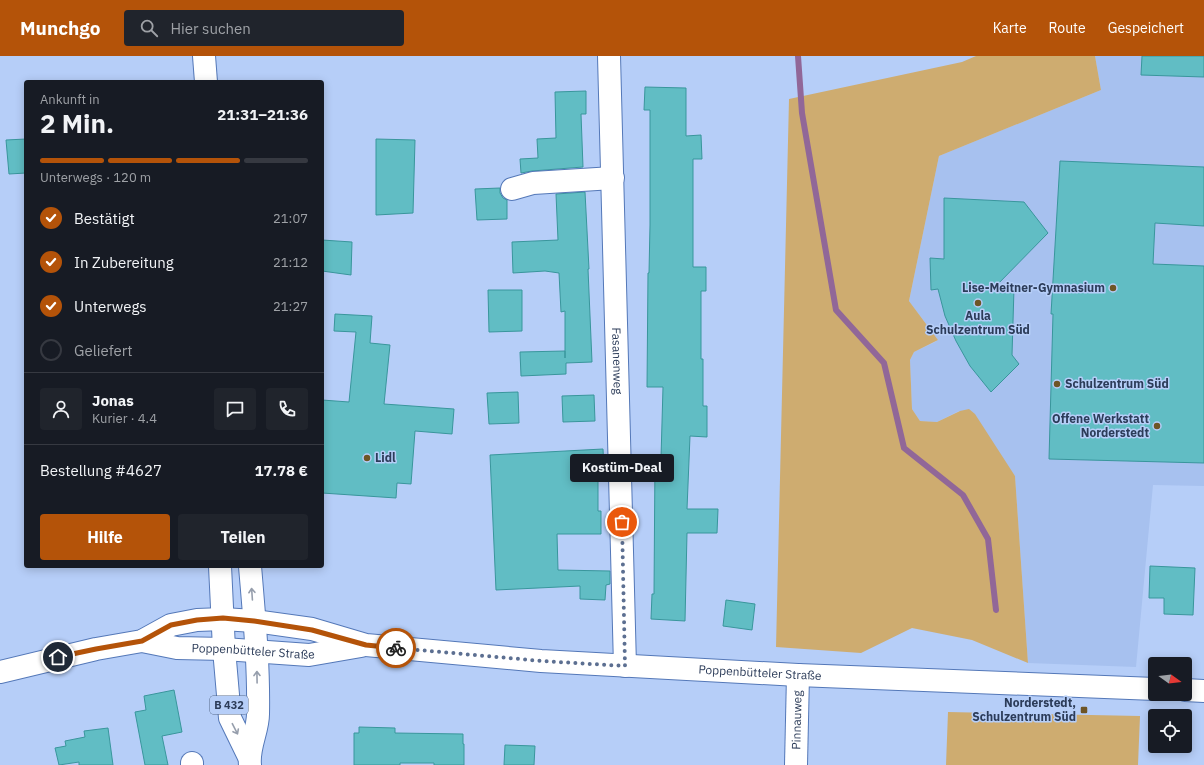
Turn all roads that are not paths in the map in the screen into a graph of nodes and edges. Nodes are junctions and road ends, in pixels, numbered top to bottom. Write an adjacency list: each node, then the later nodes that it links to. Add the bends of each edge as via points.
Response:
1 (204, 56): 3 (main road)
2 (609, 56): 4 (main road, Fasanenweg)
3 (206, 80)
4 (613, 178): 5 (main road, via 534,183); 14 (main road, Fasanenweg)
5 (512, 189)
6 (220, 568): 8 (main road, B 432)
7 (250, 568): 9 (main road, B 432, one-way to 7)
8 (223, 618): 9 (main road, Poppenbütteler Straße); 10 (main road, Poppenbütteler Straße, via 171,625); 12 (main road, B 432)
9 (254, 621): 11 (main road, Poppenbütteler Straße, via 318,631); 13 (main road, B 432)
10 (142, 641): 12 (main road, Poppenbütteler Straße, via 177,648); 15 (main road, Poppenbütteler Straße)
11 (366, 645): 13 (main road, Poppenbütteler Straße, via 309,655); 14 (main road, Poppenbütteler Straße)
12 (224, 650): 13 (main road, Poppenbütteler Straße); 20 (main road, B 432, one-way to 20, via 230,718)
13 (257, 652): 20 (main road, B 432, one-way to 13, via 258,718)
14 (625, 666): 16 (main road, Poppenbütteler Straße)
15 (0, 672)
16 (798, 675): 17 (main road, Poppenbütteler Straße); 21 (main road, Pinnauweg)
17 (1148, 688)
18 (1192, 690): 19 (main road)
19 (1204, 691)
20 (250, 761)
21 (796, 765)

